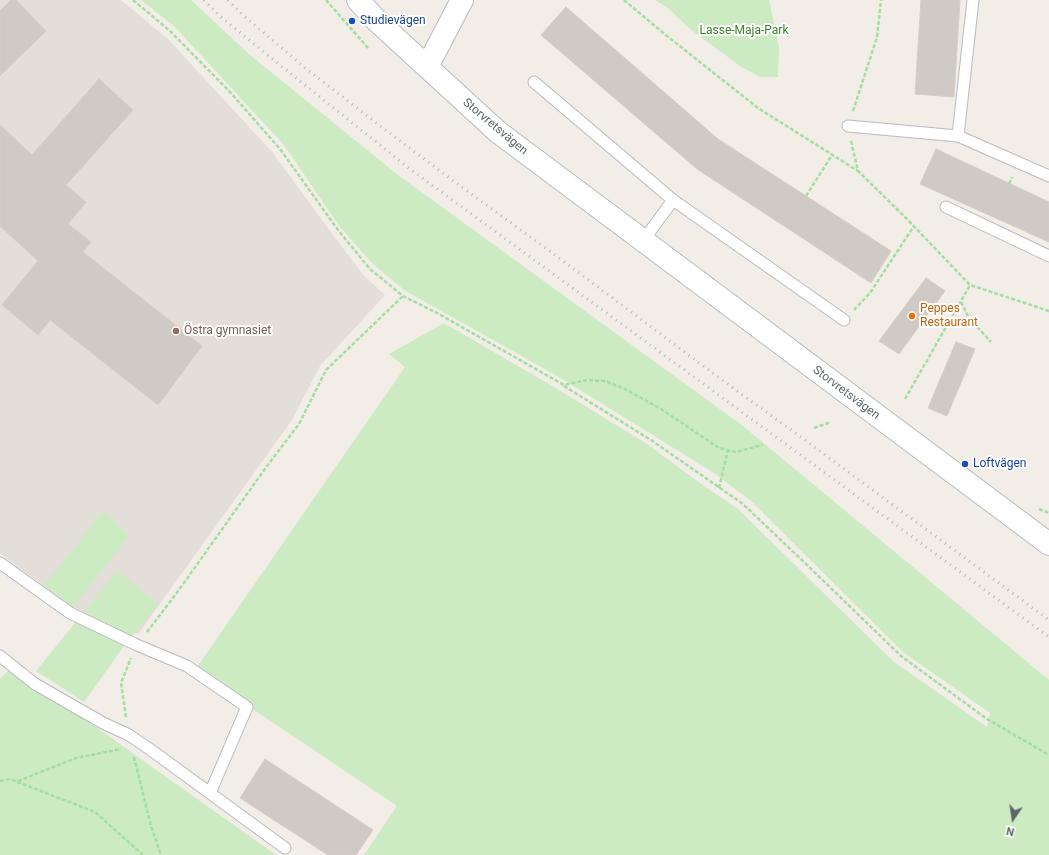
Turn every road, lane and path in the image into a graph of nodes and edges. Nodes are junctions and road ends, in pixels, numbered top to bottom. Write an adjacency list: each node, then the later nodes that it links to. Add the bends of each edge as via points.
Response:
1 (133, 0): 23 (path, via 170,31 230,92 280,149 338,230 370,269)
2 (326, 0): 8 (path)
3 (358, 0): 9 (street, Storvretsvägen)
4 (462, 0): 9 (street)
5 (624, 0): 13 (path, via 758,108)
6 (882, 0): 11 (path, via 877,37)
7 (973, 0): 12 (lane)
8 (368, 48)
9 (427, 67): 20 (street, Storvretsvägen, via 498,132)
10 (534, 82): 17 (lane)
11 (848, 126): 12 (lane); 14 (path)
12 (958, 136): 15 (lane)
13 (832, 155): 14 (path); 16 (path)
14 (858, 171): 19 (path)
15 (1049, 176)
16 (806, 196)
17 (673, 200): 20 (lane); 26 (lane)
18 (946, 207): 21 (lane)
19 (914, 226): 22 (path); 26 (path, via 870,293)
20 (643, 241): 35 (street, Storvretsvägen)
21 (1049, 256)
22 (970, 285): 24 (path); 25 (path)
23 (403, 296): 28 (path); 37 (path, via 326,370 299,424)
24 (960, 302): 27 (path, via 969,318); 29 (path)
25 (1049, 311)
26 (844, 320)
27 (991, 342)
28 (564, 385): 33 (path, via 587,380 605,381 631,392 720,448); 34 (path, via 651,440)
29 (905, 399)
30 (831, 422): 31 (path)
31 (814, 428)
32 (762, 445): 33 (path, via 736,452)
33 (728, 450): 34 (path)
34 (719, 488): 41 (path, via 743,504 900,656 987,719)
35 (1049, 544)
36 (0, 563): 37 (lane, via 70,613)
37 (137, 645): 39 (path, via 121,683); 44 (lane, via 187,666 247,707)
38 (0, 656): 39 (lane, via 35,684)
39 (129, 735): 40 (path); 44 (lane)
40 (132, 748): 43 (path, via 76,758); 47 (path, via 151,826)
41 (1049, 754)
42 (0, 781): 43 (path, via 10,779)
43 (17, 782): 46 (path, via 96,812)
44 (210, 793): 45 (lane)
45 (285, 848)
46 (142, 855)
47 (161, 855)

